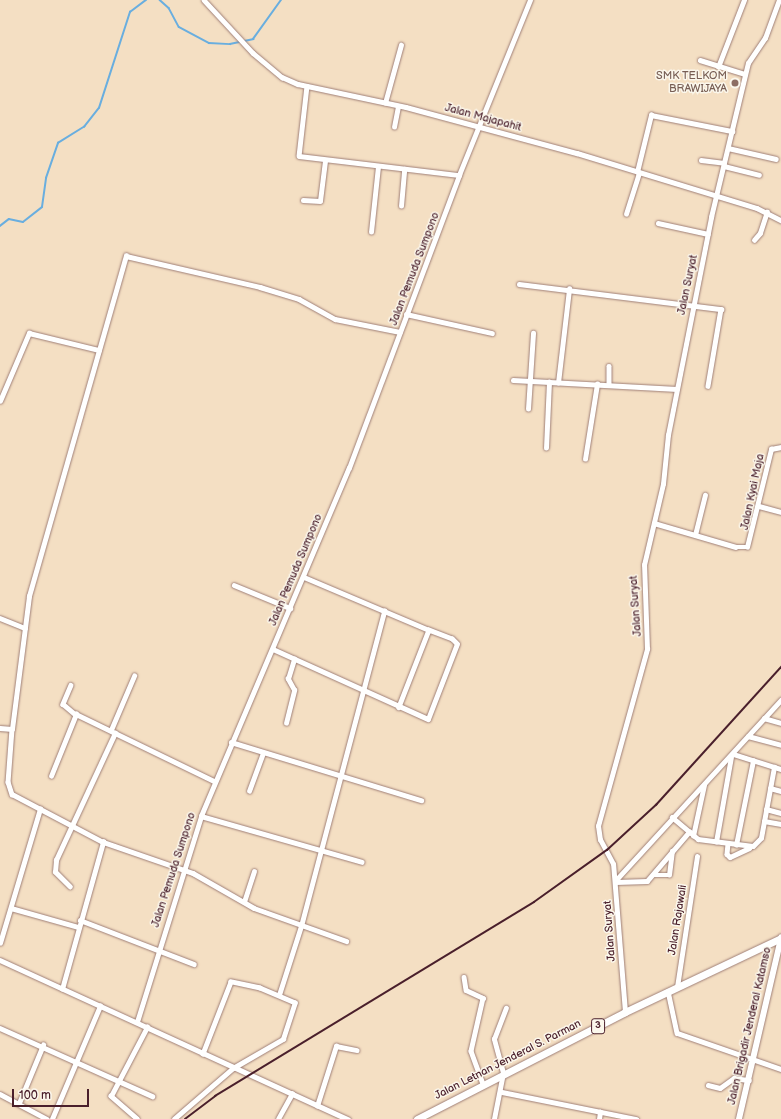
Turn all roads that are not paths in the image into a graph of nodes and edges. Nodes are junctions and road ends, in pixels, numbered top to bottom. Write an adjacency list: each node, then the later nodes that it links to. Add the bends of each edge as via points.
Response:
1 (204, 0): 9 (street, Jalan Majapahit, via 253,53 282,77)
2 (530, 0): 12 (street, Jalan Pemuda Sumpono)
3 (744, 0): 7 (street)
4 (779, 2): 8 (street, Jalan Suryat, via 765,38 751,56)
5 (401, 45): 10 (street)
6 (700, 60): 7 (street)
7 (718, 67): 8 (street)
8 (745, 74): 14 (street, Jalan Suryat)
9 (307, 86): 10 (street, Jalan Majapahit); 18 (street, via 298,153 303,158)
10 (385, 103): 11 (street, Jalan Majapahit)
11 (398, 106): 12 (street, Jalan Majapahit); 13 (street)
12 (479, 126): 22 (street, Jalan Majapahit); 23 (street, Jalan Pemuda Sumpono)
13 (394, 127)
14 (732, 131): 15 (street, Jalan Suryat); 22 (street, via 651,114)
15 (728, 148): 16 (street); 19 (street, Jalan Suryat)
16 (776, 159)
17 (701, 160): 19 (street)
18 (325, 161): 20 (street); 26 (street, via 320,201)
19 (724, 164): 24 (street); 25 (street, Jalan Suryat)
20 (378, 166): 21 (street); 32 (street)
21 (404, 169): 23 (street); 27 (street)
22 (638, 173): 25 (street, Jalan Majapahit); 29 (street)
23 (459, 175): 38 (street, Jalan Pemuda Sumpono)
24 (759, 175)
25 (716, 195): 28 (street, Jalan Majapahit); 33 (street, Jalan Suryat)
26 (302, 200)
27 (401, 206)
28 (767, 212): 30 (street, Jalan Majapahit); 34 (street)
29 (626, 214)
30 (781, 220)
31 (658, 222): 33 (street)
32 (371, 232)
33 (708, 234): 37 (street, Jalan Suryat)
34 (754, 240)
35 (519, 284): 36 (street)
36 (569, 289): 37 (street); 47 (street)
37 (693, 305): 50 (street, via 722,311); 51 (street, Jalan Suryat)
38 (406, 314): 39 (street, Jalan Pemuda Sumpono); 40 (street)
39 (400, 332): 42 (street, via 335,319 299,299 254,285 126,256); 62 (street, Jalan Pemuda Sumpono)
40 (492, 333)
41 (533, 333): 45 (street)
42 (99, 350): 52 (street, via 29,333); 67 (street, via 28,596)
43 (609, 366): 49 (street)
44 (513, 380): 45 (street)
45 (529, 381): 46 (street); 53 (street)
46 (549, 382): 47 (street); 55 (street)
47 (558, 383): 48 (street)
48 (597, 384): 49 (street); 56 (street)
49 (609, 384): 51 (street)
50 (708, 386)
51 (677, 389): 60 (street, Jalan Suryat, via 662,475 663,484)
52 (0, 401)
53 (528, 409)
54 (781, 447): 58 (street, Jalan Kyai Maja, via 771,450)
55 (546, 448)
56 (585, 459)
57 (705, 494): 61 (street)
58 (759, 506): 59 (street); 61 (street, Jalan Kyai Maja, via 747,547)
59 (781, 512)
60 (654, 523): 61 (street, Jalan Kyai Maja); 121 (street, Jalan Suryat, via 642,574 647,649 598,826 600,840 610,856)
61 (695, 535)
62 (304, 577): 64 (street, Jalan Pemuda Sumpono); 65 (street)
63 (234, 585): 64 (street)
64 (290, 608): 69 (street, Jalan Pemuda Sumpono)
65 (384, 611): 68 (street); 73 (street)
66 (0, 618): 67 (street)
67 (25, 628): 81 (street)
68 (429, 630): 75 (street); 75 (street, via 452,638 457,644 431,715 426,719)
69 (272, 649): 70 (street); 84 (street, Jalan Pemuda Sumpono)
70 (294, 659): 73 (street); 78 (street, via 288,679 294,690)
71 (134, 676): 82 (street)
72 (71, 685): 76 (street, via 63,704)
73 (361, 691): 75 (street); 92 (street)
74 (781, 700): 77 (street)
75 (399, 707)
76 (76, 714): 82 (street); 91 (street)
77 (764, 718): 79 (street); 83 (street)
78 (286, 723)
79 (781, 723)
80 (0, 728): 81 (street)
81 (12, 729): 99 (street, via 9,790)
82 (113, 732): 93 (street); 106 (street)
83 (748, 736): 85 (street); 87 (street)
84 (231, 742): 86 (street); 93 (street, Jalan Pemuda Sumpono)
85 (781, 745)
86 (263, 753): 92 (street); 96 (street)
87 (732, 755): 88 (street); 94 (street); 110 (street)
88 (753, 761): 89 (street); 112 (street)
89 (774, 767): 90 (street); 95 (street)
90 (781, 769)
91 (51, 776)
92 (338, 776): 98 (street); 115 (street)
93 (214, 781): 102 (street, Jalan Pemuda Sumpono)
94 (704, 784): 103 (street); 108 (street)
95 (770, 788): 97 (street); 100 (street)
96 (249, 791)
97 (781, 791)
98 (421, 800)
99 (40, 809): 106 (street); 124 (street)
100 (766, 809): 101 (street); 104 (street)
101 (781, 813)
102 (201, 816): 115 (street); 118 (street, Jalan Pemuda Sumpono)
103 (672, 817): 107 (street); 121 (street)
104 (764, 821): 105 (street); 113 (street, via 759,841)
105 (781, 824)
106 (74, 826): 109 (street); 122 (street, via 62,844 54,869)
107 (689, 832): 108 (street); 114 (street)
108 (693, 836): 110 (street)
109 (103, 842): 118 (street); 125 (street)
110 (716, 842): 111 (street)
111 (728, 844): 112 (street); 113 (street, via 727,854 730,857)
112 (736, 845): 113 (street)
113 (750, 847)
114 (672, 850): 120 (street); 120 (street, via 669,875)
115 (318, 851): 117 (street); 126 (street)
116 (697, 856): 135 (street, Jalan Rajawali)
117 (362, 862)
118 (182, 870): 123 (street, via 193,873); 131 (street, Jalan Pemuda Sumpono)
119 (254, 872): 123 (street)
120 (653, 875): 121 (street, via 643,882)
121 (616, 881): 141 (street, Jalan Suryat)
122 (70, 887)
123 (244, 902): 126 (street)
124 (11, 908): 127 (street); 130 (street)
125 (80, 920): 127 (street); 131 (street)
126 (301, 926): 129 (street); 138 (street)
127 (78, 927): 136 (street)
128 (781, 938): 135 (highway, Jalan Letnan Jenderal S. Parman / 3); 148 (street, Jalan Brigadir Jenderal Katamso)
129 (346, 942)
130 (0, 943)
131 (157, 951): 133 (street); 142 (street, Jalan Pemuda Sumpono)
132 (0, 960): 136 (street)
133 (194, 964)
134 (464, 978): 155 (street, via 466,990 483,998 471,1051)
135 (677, 987): 137 (highway, Jalan Letnan Jenderal S. Parman / 3)
136 (62, 989): 139 (street)
137 (668, 991): 141 (highway, Jalan Letnan Jenderal S. Parman / 3); 148 (street, via 676,1032)
138 (279, 995): 147 (street, via 231,982); 150 (street, via 295,1004 283,1040)
139 (100, 1006): 142 (street); 149 (street)
140 (506, 1008): 152 (street, via 494,1039)
141 (625, 1012): 152 (highway, Jalan Letnan Jenderal S. Parman / 3)
142 (137, 1022): 143 (street)
143 (147, 1027): 147 (street); 153 (street)
144 (0, 1028): 145 (street)
145 (43, 1045): 149 (street); 161 (street)
146 (356, 1050): 162 (street, via 336,1046)
147 (203, 1054): 150 (street)
148 (755, 1058): 151 (street); 154 (street, Jalan Brigadir Jenderal Katamso)
149 (77, 1061): 153 (street); 165 (street)
150 (233, 1068): 159 (street); 167 (street)
151 (781, 1069)
152 (503, 1073): 155 (highway, Jalan Letnan Jenderal S. Parman / 3); 157 (street)
153 (121, 1080): 160 (street); 166 (street, via 111,1100)
154 (749, 1080): 156 (street, via 734,1078 720,1088); 174 (street, Jalan Brigadir Jenderal Katamso)
155 (483, 1084): 170 (highway, Jalan Letnan Jenderal S. Parman / 3)
156 (708, 1085)
157 (502, 1092): 163 (street); 171 (street)
158 (0, 1094): 161 (street)
159 (292, 1094): 162 (street); 168 (street)
160 (152, 1096)
161 (18, 1103): 164 (street)
162 (317, 1106): 169 (street)
163 (600, 1112): 172 (street); 173 (street)
164 (47, 1119)
165 (52, 1119)
166 (137, 1119)
167 (174, 1119)
168 (278, 1119)
169 (348, 1119)
170 (417, 1119)
171 (494, 1119)
172 (599, 1119)
173 (636, 1119)
174 (739, 1119)

